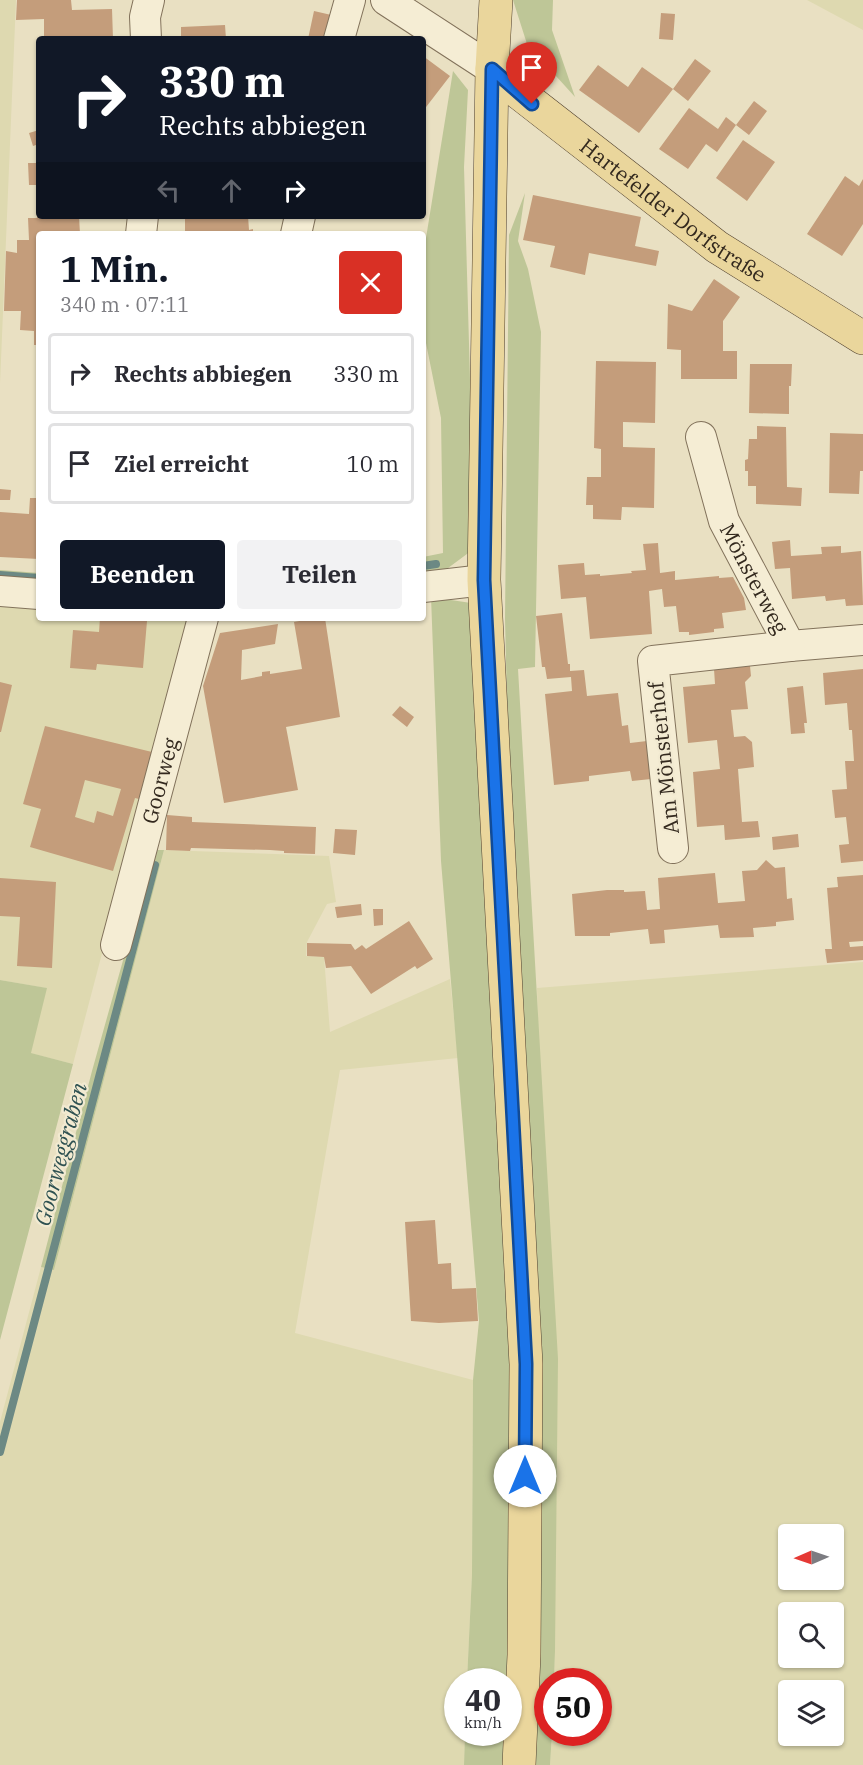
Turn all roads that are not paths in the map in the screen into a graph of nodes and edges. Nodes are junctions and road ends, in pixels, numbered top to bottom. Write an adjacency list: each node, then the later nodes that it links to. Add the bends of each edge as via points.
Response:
1 (149, 0): 5 (street)
2 (350, 0): 6 (street)
3 (386, 0): 7 (street)
4 (496, 0): 7 (main road)
5 (146, 36)
6 (340, 36)
7 (492, 69): 8 (main road, Hartefelder Dorfstraße, via 717,247); 10 (main road)
8 (863, 338)
9 (701, 437): 16 (street, Mönsterweg, via 724,521)
10 (484, 580): 11 (street); 19 (main road, via 526,1364 524,1655)
11 (426, 587)
12 (0, 591): 13 (street)
13 (36, 594)
14 (202, 621): 18 (street, Goorweg)
15 (863, 640): 16 (street, Mönsterweg)
16 (790, 646): 17 (street, Am Mönsterhof, via 653,661)
17 (673, 848)
18 (116, 945)
19 (519, 1765)

